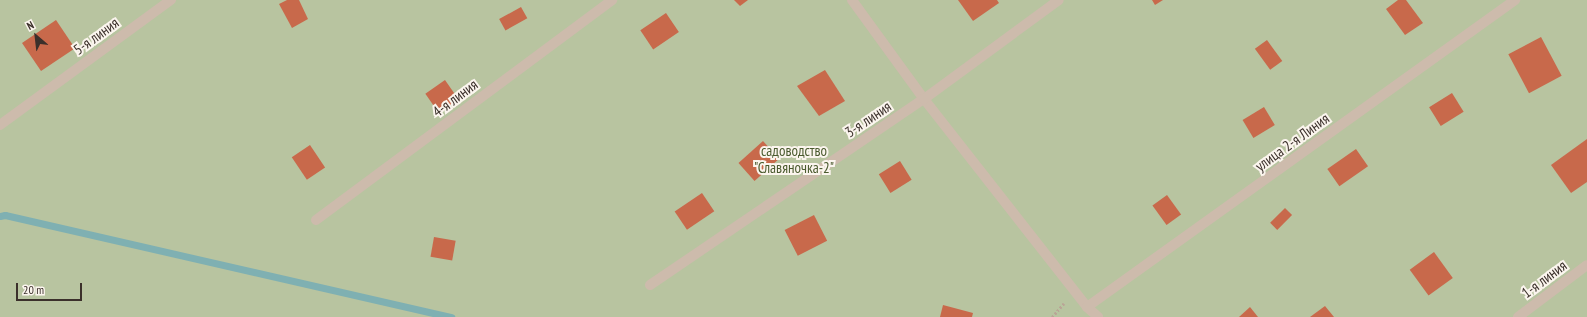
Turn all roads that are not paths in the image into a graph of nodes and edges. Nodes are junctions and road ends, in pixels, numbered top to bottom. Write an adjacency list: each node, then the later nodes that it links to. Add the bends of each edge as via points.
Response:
1 (171, 0): 7 (street, 5-я линия)
2 (612, 0): 8 (street, 4-я линия)
3 (852, 0): 6 (street)
4 (1059, 0): 6 (street, 3-я линия)
5 (1515, 0): 11 (street, улица 2-я Линия)
6 (924, 99): 10 (street, 3-я линия); 11 (street)
7 (0, 125)
8 (316, 220)
9 (1587, 265): 13 (street, 1-я линия)
10 (650, 286)
11 (1087, 308): 12 (street)
12 (1098, 317)
13 (1518, 317)

